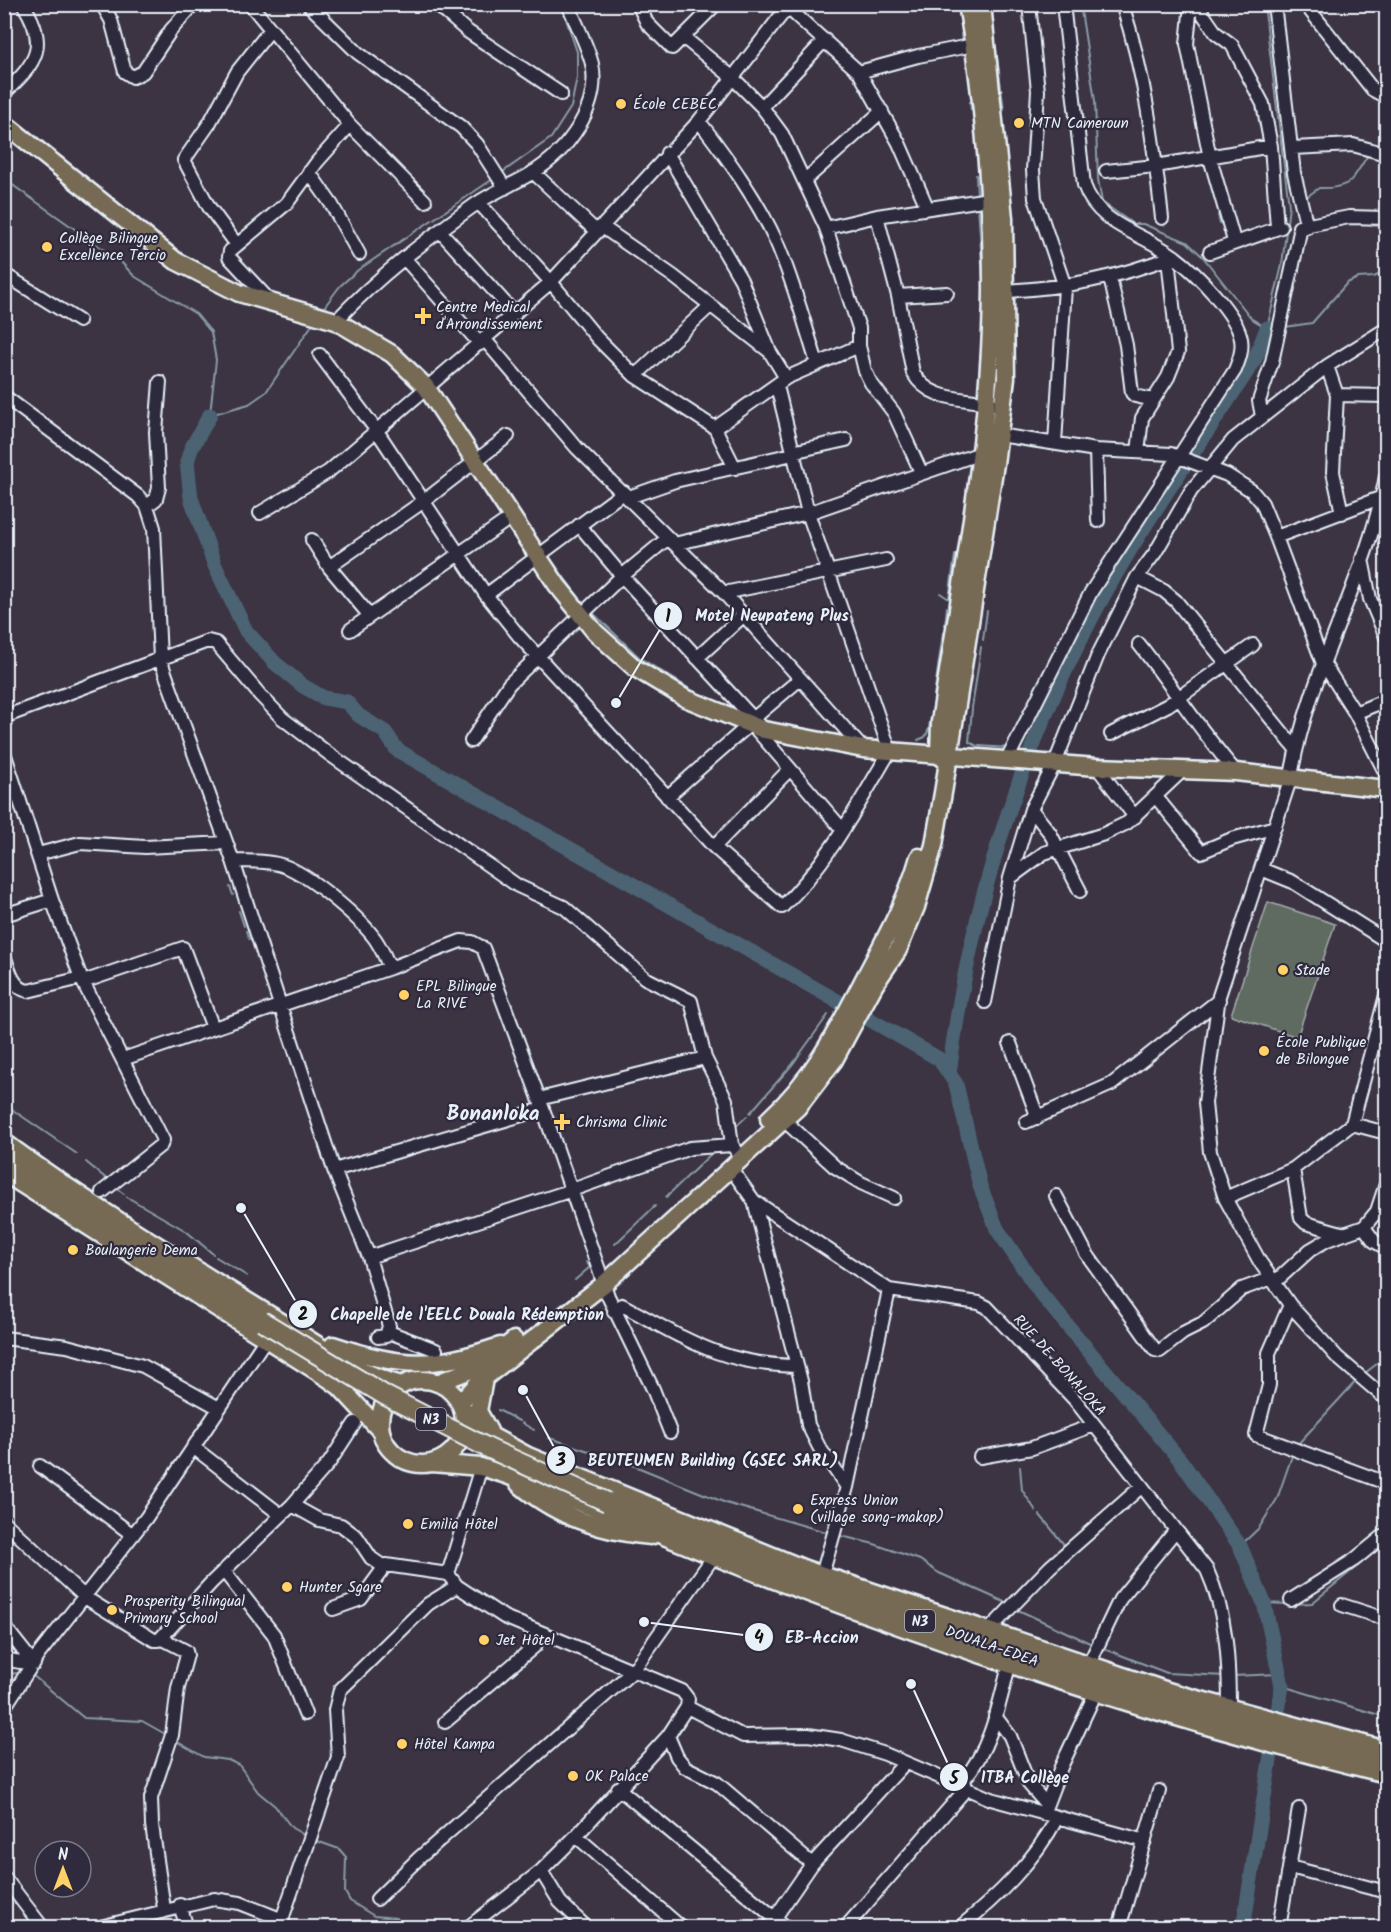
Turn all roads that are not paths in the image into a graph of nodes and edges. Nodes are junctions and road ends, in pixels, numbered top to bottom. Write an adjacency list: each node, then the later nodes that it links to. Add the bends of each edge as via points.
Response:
1 (23, 4): 26 (street, via 38,33 33,63)
2 (102, 4): 3 (street, via 111,20 125,72 134,76 143,72)
3 (194, 4)
4 (250, 4): 20 (street)
5 (308, 4): 44 (street, via 358,53 461,127 477,144)
6 (568, 4): 42 (street, via 592,65 588,107 570,140)
7 (638, 4): 21 (street, via 647,23 669,48)
8 (716, 4): 21 (street)
9 (967, 4): 23 (main road)
10 (982, 4): 66 (main road, via 997,133)
11 (1029, 4): 65 (street, via 1038,91 1035,198)
12 (1063, 4): 60 (street, via 1088,197 1105,218)
13 (1122, 4): 39 (street, via 1138,63)
14 (1191, 4): 38 (street, via 1187,44)
15 (1196, 4): 34 (street, via 1216,33 1232,45 1254,82)
16 (1275, 4): 35 (street)
17 (1305, 4): 28 (street, via 1373,90)
18 (437, 5): 27 (street, via 467,31)
19 (789, 6): 22 (street); 25 (street)
20 (271, 29): 33 (street); 57 (street, via 237,72 184,160 209,207)
21 (683, 37): 25 (street)
22 (825, 40): 24 (street); 29 (street)
23 (974, 45): 24 (street); 45 (main road)
24 (859, 72): 30 (street)
25 (732, 77): 29 (street); 31 (street)
26 (4, 93)
27 (561, 94)
28 (1386, 96)
29 (762, 108): 43 (street, via 782,134)
30 (882, 111): 43 (street); 48 (street)
31 (699, 121): 36 (street); 79 (street, via 753,197 775,240)
32 (4, 123): 69 (main road, via 176,261 221,286)
33 (350, 125): 41 (street); 46 (street)
34 (1272, 146): 38 (street); 56 (street, via 1279,227)
35 (1293, 148): 37 (street, via 1353,145); 52 (street)
36 (667, 153): 54 (street); 77 (street, via 741,280)
37 (1386, 153)
38 (1210, 158): 39 (street); 56 (street)
39 (1156, 166): 40 (street); 50 (street)
40 (1106, 171)
41 (309, 172): 57 (street, via 287,203); 59 (street)
42 (533, 172): 44 (street); 54 (street)
43 (804, 181): 53 (street)
44 (505, 188): 47 (street)
45 (989, 199): 48 (street); 89 (main road, via 992,291)
46 (425, 201)
47 (478, 203): 55 (street); 64 (street)
48 (927, 207): 49 (street)
49 (878, 216): 53 (street); 68 (street)
50 (1162, 218)
51 (1386, 218): 52 (street, via 1349,217)
52 (1302, 227): 91 (street, via 1274,354 1259,401)
53 (826, 228): 76 (street, via 859,328)
54 (599, 229): 64 (street); 70 (street)
55 (440, 231): 61 (street); 71 (street)
56 (1234, 242): 58 (street)
57 (237, 245): 69 (street, via 229,257)
58 (1210, 252)
59 (359, 254)
60 (1171, 257): 63 (street); 88 (street, via 1178,352); 102 (street, via 1190,270 1228,313 1241,339 1241,356 1235,370)
61 (405, 259): 72 (street); 75 (street)
62 (4, 274): 73 (street)
63 (1110, 278): 65 (street); 88 (street, via 1126,345 1132,393)
64 (551, 282): 71 (street); 81 (street, via 597,338)
65 (1065, 287): 66 (street); 97 (street)
66 (1006, 291): 90 (main road)
67 (947, 293): 68 (street)
68 (898, 296): 89 (street, via 913,374 920,384 942,397)
69 (272, 303): 72 (main road)
70 (711, 306): 77 (street); 81 (street)
71 (515, 314): 75 (street)
72 (326, 318): 84 (main road, via 386,349)
73 (79, 321)
74 (1386, 329): 80 (street)
75 (482, 342): 84 (street); 108 (street, via 569,440)
76 (860, 346): 79 (street); 106 (street, via 871,383 894,413)
77 (770, 352): 83 (street)
78 (320, 355): 93 (street)
79 (817, 363): 83 (street)
80 (1327, 366): 85 (street); 91 (street)
81 (635, 376): 92 (street)
82 (160, 382): 111 (street, via 156,432 159,488 156,499)
83 (782, 382): 92 (street); 100 (street)
84 (426, 387): 93 (street); 103 (main road)
85 (1337, 395): 87 (street); 114 (street, via 1333,464)
86 (4, 396): 111 (street)
87 (1386, 396)
88 (1153, 400): 99 (street, via 1142,418)
89 (985, 403): 90 (street); 101 (main road)
90 (1002, 407): 94 (main road)
91 (1262, 416): 104 (street)
92 (715, 428): 105 (street)
93 (376, 430): 110 (street); 112 (street, via 311,484)
94 (999, 435): 97 (street); 155 (main road)
95 (508, 436): 103 (street)
96 (846, 440): 100 (street)
97 (1055, 443): 98 (street)
98 (1096, 450): 99 (street); 116 (street)
99 (1138, 452): 102 (street)
100 (793, 453): 105 (street); 113 (street)
101 (981, 453): 106 (street); 155 (main road, via 940,722)
102 (1183, 457): 104 (street); 156 (street, via 1091,592)
103 (477, 461): 110 (street); 115 (main road)
104 (1206, 467): 118 (street, via 1252,491 1262,503); 128 (street)
105 (735, 468): 108 (street)
106 (921, 472): 113 (street)
107 (1386, 476): 109 (street)
108 (626, 494): 117 (street); 120 (street)
109 (1384, 496): 114 (street); 123 (street)
110 (424, 501): 121 (street); 125 (street)
111 (147, 506): 139 (street, via 152,516 158,567)
112 (260, 513)
113 (808, 513): 120 (street); 126 (street)
114 (1341, 513): 118 (street)
115 (513, 516): 121 (street); 122 (main road)
116 (1098, 521)
117 (579, 525): 122 (street); 127 (street)
118 (1276, 537): 141 (street)
119 (312, 540): 125 (street)
120 (671, 541): 127 (street); 129 (street)
121 (460, 555): 130 (street); 133 (street)
122 (538, 555): 130 (street); 131 (main road)
123 (1362, 559): 135 (street, via 1367,588); 141 (street)
124 (886, 560): 126 (street)
125 (329, 567): 133 (street)
126 (827, 574): 129 (street); 153 (street)
127 (622, 576): 131 (street); 140 (street)
128 (1137, 577): 142 (street, via 1170,596); 157 (street)
129 (724, 593): 132 (street)
130 (486, 595): 138 (street)
131 (581, 614): 138 (street); 148 (main road, via 606,644 635,668 686,698)
132 (744, 615): 140 (street); 143 (street)
133 (370, 616): 134 (street)
134 (350, 630)
135 (1386, 637)
136 (1139, 644): 144 (street)
137 (1253, 645): 142 (street)
138 (537, 656): 150 (street, via 503,692); 165 (street)
139 (160, 658): 147 (street); 171 (street); 192 (street, via 208,641 216,643 282,718 329,754 510,881 564,907 645,978 691,1001)
140 (697, 658): 148 (street)
141 (1322, 661): 146 (street); 151 (street)
142 (1228, 665): 144 (street); 151 (street)
143 (800, 679): 148 (street); 152 (street)
144 (1180, 697): 149 (street); 161 (street, via 1212,745)
145 (1386, 700): 146 (street)
146 (1355, 713): 162 (street)
147 (4, 717)
148 (756, 726): 152 (main road); 159 (street); 165 (street)
149 (1111, 734)
150 (471, 741)
151 (1295, 748): 163 (street)
152 (864, 749): 153 (main road)
153 (890, 751): 155 (main road); 170 (street)
154 (4, 752): 174 (street)
155 (944, 755): 156 (main road); 190 (main road, via 916,868 870,981)
156 (1011, 760): 157 (main road)
157 (1049, 763): 158 (main road); 167 (street)
158 (1097, 767): 160 (main road); 168 (street)
159 (790, 769): 170 (street); 172 (street)
160 (1182, 771): 161 (main road); 166 (street)
161 (1236, 772): 163 (main road)
162 (1386, 774)
163 (1290, 777): 164 (main road); 169 (street)
164 (1386, 789)
165 (667, 797): 172 (street)
166 (1156, 797): 168 (street); 169 (street, via 1201,852)
167 (1032, 809): 173 (street); 177 (street)
168 (1135, 817): 173 (street, via 1104,834)
169 (1275, 826): 176 (street)
170 (843, 830): 172 (street, via 816,869 782,907)
171 (226, 843): 174 (street, via 145,847 80,843); 175 (street)
172 (714, 847)
173 (1058, 847): 177 (street); 178 (street)
174 (38, 854): 179 (street)
175 (233, 861): 183 (street, via 271,863 298,873 336,900 372,935); 188 (street)
176 (1261, 868): 181 (street, via 1293,882); 186 (street)
177 (1010, 878): 187 (street)
178 (1080, 891)
179 (52, 900): 180 (street); 184 (street)
180 (4, 915)
181 (1386, 941)
182 (4, 955): 184 (street, via 15,985 21,990)
183 (390, 968): 188 (street); 194 (street, via 460,941 483,948)
184 (82, 980): 189 (street, via 183,948); 193 (street)
185 (1386, 995): 198 (street)
186 (1219, 1000): 195 (street, via 1112,1084); 211 (street, via 1205,1116 1211,1158)
187 (984, 1002)
188 (279, 1006): 189 (street); 204 (street)
189 (213, 1028): 193 (street)
190 (843, 1033): 196 (main road, via 822,1079); 201 (main road, via 794,1095)
191 (1010, 1043): 195 (street)
192 (705, 1058): 194 (street); 201 (street, via 726,1100)
193 (123, 1059): 207 (street, via 163,1143)
194 (541, 1104): 204 (street); 206 (street)
195 (1038, 1118): 197 (street)
196 (784, 1120): 201 (main road); 210 (street, via 835,1167)
197 (1026, 1122)
198 (1352, 1124): 199 (street); 203 (street)
199 (1386, 1133)
200 (4, 1142): 222 (main road, via 122,1224)
201 (735, 1155): 206 (street, via 690,1148); 212 (street, RUE DE BONALOKA); 217 (main road)
202 (4, 1156): 278 (highway, DOUALA-EDEA / N3, bridge, via 91,1217 262,1321 406,1407 490,1449 607,1502 825,1589 1097,1681)
203 (1293, 1169): 211 (street); 214 (street, via 1301,1218)
204 (334, 1170): 216 (street)
205 (5, 1174): 224 (main road)
206 (569, 1191): 216 (street); 217 (street)
207 (102, 1192)
208 (1385, 1192): 213 (street)
209 (1056, 1196): 218 (street, via 1086,1253 1155,1350 1160,1351 1203,1323 1242,1289)
210 (894, 1198)
211 (1225, 1198): 218 (street)
212 (754, 1201): 219 (street, RUE DE BONALOKA); 227 (street)
213 (1364, 1227): 214 (street); 215 (street, via 1374,1241)
214 (1345, 1234): 218 (street, via 1310,1250)
215 (1386, 1248)
216 (369, 1257): 226 (street, via 384,1334)
217 (602, 1279): 221 (street); 225 (main road); 228 (main road)
218 (1274, 1280): 220 (street)
219 (889, 1290): 235 (street, RUE DE BONALOKA, via 987,1307); 246 (street)
220 (1290, 1305): 231 (street, via 1338,1357); 244 (street, via 1269,1353 1269,1385 1257,1437)
221 (614, 1312): 227 (street, via 622,1305 723,1356 747,1363); 237 (street)
222 (302, 1335): 225 (main road, via 378,1360 415,1364 454,1360); 230 (main road, via 368,1373)
223 (4, 1338): 233 (street, via 67,1346 143,1366)
224 (266, 1340): 233 (street); 236 (main road, via 340,1387)
225 (513, 1342): 229 (main road, via 481,1366)
226 (436, 1350)
227 (797, 1366): 246 (street, via 812,1433)
228 (484, 1378): 232 (main road); 238 (main road, via 478,1411)
229 (437, 1383): 230 (main road, via 420,1380); 232 (main road, via 450,1391)
230 (402, 1385): 236 (main road, via 384,1403)
231 (1386, 1399)
232 (461, 1406): 238 (main road, via 475,1425); 241 (main road, via 464,1425 460,1442 448,1456)
233 (219, 1408): 239 (street)
234 (355, 1423): 247 (street, via 329,1463)
235 (1094, 1425): 240 (street, via 1040,1446); 245 (street, RUE DE BONALOKA)
236 (379, 1429): 241 (main road, via 398,1458)
237 (670, 1432)
238 (495, 1439): 257 (main road, via 636,1502)
239 (193, 1447): 248 (street); 252 (street)
240 (980, 1457)
241 (432, 1464): 243 (main road)
242 (40, 1466): 252 (street)
243 (481, 1467): 253 (main road); 256 (street)
244 (1386, 1483)
245 (1142, 1486): 250 (street, RUE DE BONALOKA); 265 (street, via 1050,1567)
246 (847, 1487): 257 (street)
247 (292, 1505): 248 (street); 254 (street, via 319,1520 341,1525)
248 (281, 1515): 255 (street)
249 (4, 1522): 259 (street)
250 (1176, 1530): 270 (street, via 1120,1599); 278 (street, RUE DE BONALOKA, via 1213,1584 1227,1643)
251 (1386, 1534): 260 (street, via 1354,1560)
252 (133, 1535): 259 (street)
253 (714, 1556): 269 (main road); 272 (street)
254 (384, 1567): 256 (street); 262 (street, via 361,1599)
255 (224, 1571): 267 (street); 276 (street, via 274,1635)
256 (448, 1574): 258 (street)
257 (822, 1575): 265 (main road)
258 (457, 1586): 266 (street, via 483,1605); 303 (street, via 428,1604 340,1690 335,1710 338,1757)
259 (86, 1598): 267 (street, via 153,1640); 271 (street)
260 (1291, 1600)
261 (1342, 1605): 263 (street)
262 (333, 1609)
263 (1386, 1619)
264 (4, 1626): 271 (street)
265 (989, 1630): 270 (main road)
266 (540, 1632): 272 (street); 279 (street, via 535,1646)
267 (163, 1639): 301 (street, via 187,1655 171,1741 151,1798)
268 (4, 1659): 271 (street)
269 (1010, 1662): 273 (main road); 277 (street)
270 (1089, 1664): 278 (main road)
271 (30, 1666): 275 (street)
272 (632, 1672): 274 (street, via 682,1691 688,1699); 299 (street)
273 (1096, 1692): 278 (main road); 289 (street)
274 (687, 1707): 280 (street); 284 (street, via 743,1736 841,1740)
275 (4, 1708)
276 (305, 1714)
277 (995, 1716): 287 (street, via 979,1759 964,1779); 289 (street, via 1010,1736 1029,1784)
278 (1236, 1720): 281 (highway, DOUALA-EDEA / N3)
279 (445, 1722)
280 (668, 1736): 286 (street); 294 (street, via 685,1767 717,1783)
281 (1309, 1743): 282 (main road); 283 (highway, DOUALA-EDEA / N3); 285 (main road)
282 (1386, 1750)
283 (1386, 1762)
284 (905, 1763): 287 (street); 294 (street)
285 (1386, 1774)
286 (618, 1788): 292 (street); 302 (street)
287 (966, 1789): 289 (street); 311 (street)
288 (1159, 1791): 293 (street)
289 (1044, 1809): 291 (street)
290 (1299, 1809): 295 (street)
291 (1057, 1818): 293 (street); 312 (street, via 1035,1854 989,1904)
292 (576, 1836): 296 (street); 309 (street)
293 (1144, 1841): 313 (street)
294 (812, 1864): 302 (street)
295 (1290, 1868): 298 (street); 314 (street)
296 (541, 1871): 307 (street); 308 (street, via 560,1902)
297 (4, 1877): 304 (street)
298 (1386, 1892)
299 (377, 1899)
300 (180, 1905): 301 (street); 303 (street, via 227,1899); 306 (street)
301 (164, 1909): 305 (street)
302 (772, 1923): 310 (street)
303 (281, 1924)
304 (43, 1928)
305 (96, 1928)
306 (187, 1928)
307 (467, 1928)
308 (587, 1928)
309 (682, 1928)
310 (786, 1928)
311 (845, 1928)
312 (959, 1928)
313 (1119, 1928)
314 (1279, 1928)

